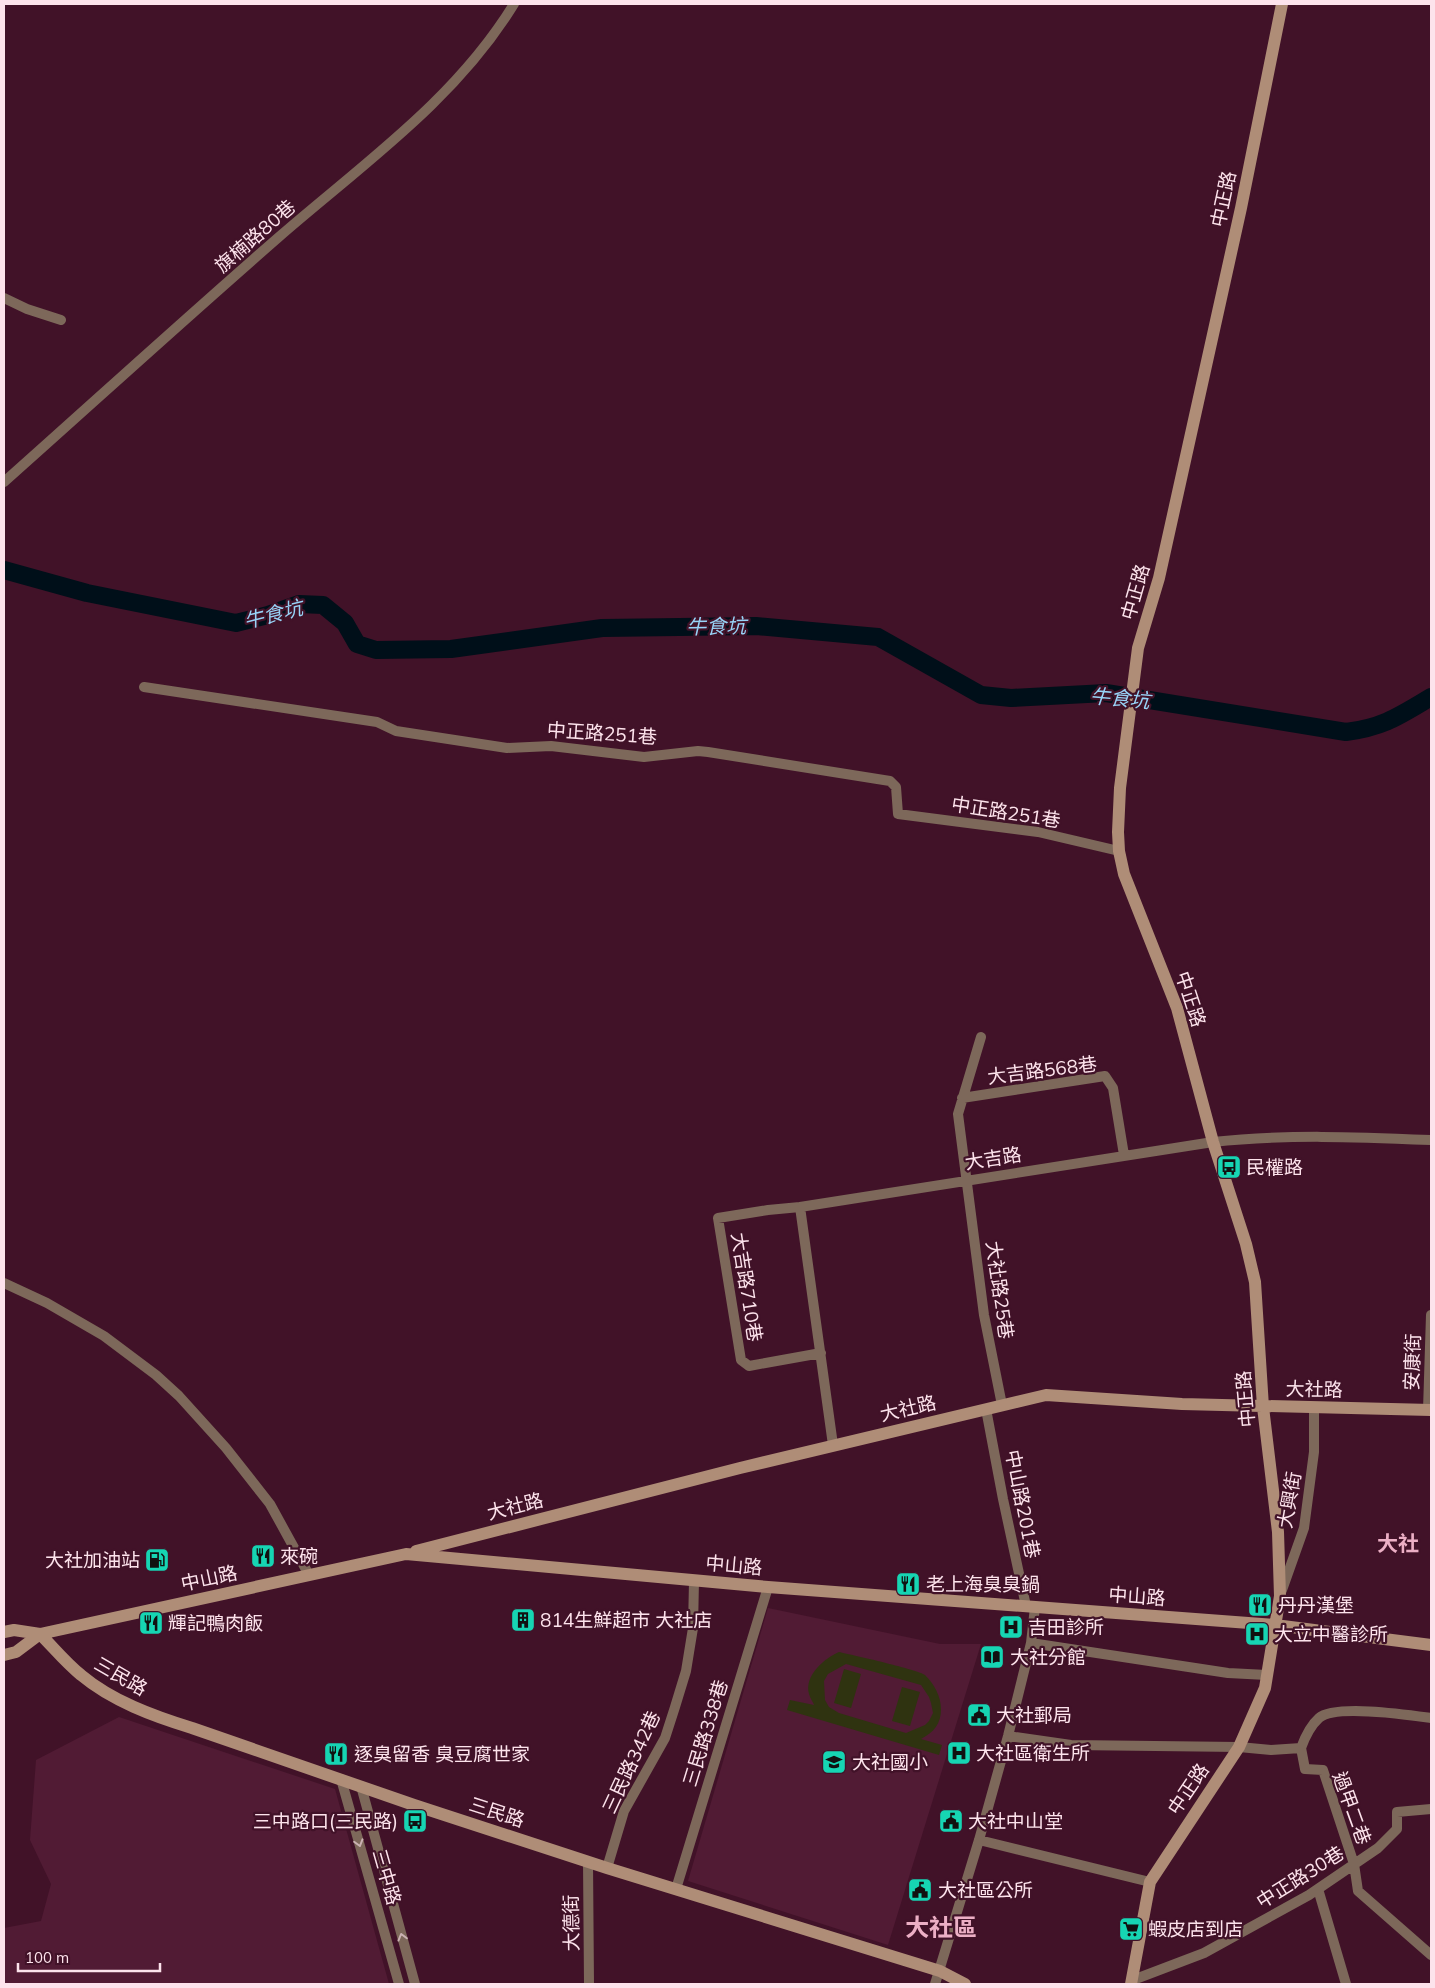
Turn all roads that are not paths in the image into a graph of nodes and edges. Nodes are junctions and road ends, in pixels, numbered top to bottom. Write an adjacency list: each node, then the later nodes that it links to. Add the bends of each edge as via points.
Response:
1 (514, 4): 5 (street, 旗楠路80巷, via 442,97 273,242)
2 (1282, 4): 7 (street, 中正路, via 1200,396 1159,578 1138,648 1120,788)
3 (4, 298): 4 (street)
4 (61, 320)
5 (4, 482)
6 (144, 687): 7 (street, 中正路251巷, via 377,722 396,731 508,748 551,746 644,757 698,751 880,779 890,781 896,787 898,814 1038,832)
7 (1119, 851): 11 (street, 中正路, via 1124,874 1177,1008)
8 (981, 1037): 9 (street, 大社路25巷)
9 (962, 1098): 12 (street, 大吉路568巷, via 1105,1076 1113,1088); 13 (street, 大社路25巷, via 958,1114)
10 (1431, 1140): 11 (street, 大吉路, via 1270,1136)
11 (1213, 1142): 12 (street, 大吉路); 19 (street, 中正路, via 1255,1282)
12 (1124, 1155): 13 (street, 大吉路)
13 (967, 1180): 14 (street, 大吉路); 18 (street, 大社路25巷, via 984,1315)
14 (800, 1207): 17 (street); 17 (street, 大吉路710巷, via 718,1218 741,1360 749,1366)
15 (4, 1283): 25 (street, via 104,1336 179,1396 270,1504)
16 (1431, 1315): 22 (street, 安康街)
17 (821, 1353): 23 (street)
18 (1002, 1405): 19 (street, 大社路, via 1046,1394); 21 (street, 大社路)
19 (1263, 1407): 20 (street, 大社路); 28 (street, 中正路, via 1278,1532)
20 (1314, 1407): 22 (street, 大社路); 28 (street, 大興街, via 1314,1452 1304,1528)
21 (986, 1409): 23 (street, 大社路); 29 (street, 中山路201巷, via 1003,1499)
22 (1430, 1410)
23 (833, 1445): 24 (street, 大社路)
24 (406, 1554): 25 (street, 中山路); 26 (street, 中山路)
25 (309, 1575): 32 (street, 中山路)
26 (694, 1580): 27 (street, 中山路); 47 (street, 三民路342巷, via 693,1628 686,1671 665,1738 624,1811)
27 (768, 1587): 29 (street, 中山路); 49 (street, 三民路338巷)
28 (1280, 1596): 30 (street, 中正路)
29 (1030, 1606): 30 (street, 中山路); 33 (street, 中山路201巷)
30 (1276, 1624): 34 (street, 中山路); 36 (street, 中正路)
31 (4, 1632): 32 (street, via 14,1630)
32 (40, 1634): 35 (street, via 16,1652); 41 (street, 三民路, via 81,1676 124,1703 159,1718)
33 (1032, 1643): 36 (street, via 1228,1673); 38 (street, 中山路201巷)
34 (1431, 1645)
35 (4, 1655)
36 (1267, 1675): 39 (street, 中正路, via 1265,1688)
37 (1431, 1718): 40 (street, via 1338,1712 1320,1717 1307,1733)
38 (1008, 1736): 39 (street, via 1071,1745); 44 (street, 中山路201巷)
39 (1239, 1747): 40 (street); 48 (street, 中正路)
40 (1301, 1748): 46 (street, 過甲二巷, via 1305,1769 1323,1770)
41 (341, 1779): 42 (street, 三民路); 54 (street, 三中路, one-way to 54)
42 (360, 1786): 45 (street, 三民路); 55 (street, one-way to 42)
43 (1431, 1809): 46 (street, 中正路30巷, via 1397,1812 1397,1830)
44 (979, 1840): 48 (street); 52 (street, 中山路201巷)
45 (588, 1862): 47 (street, 三民路); 56 (street, 大德街)
46 (1354, 1864): 50 (street, 中正路30巷); 51 (street, via 1358,1891)
47 (607, 1868): 49 (street, 三民路)
48 (1150, 1882): 53 (street, 中正路)
49 (676, 1889): 52 (street, 三民路)
50 (1318, 1889): 53 (street, 中正路30巷, via 1204,1953); 59 (street)
51 (1431, 1955)
52 (940, 1971): 57 (street, 中山路201巷); 58 (street, 三民路)
53 (1132, 1982)
54 (399, 1984)
55 (415, 1984)
56 (589, 1984)
57 (935, 1984)
58 (965, 1984)
59 (1346, 1984)

